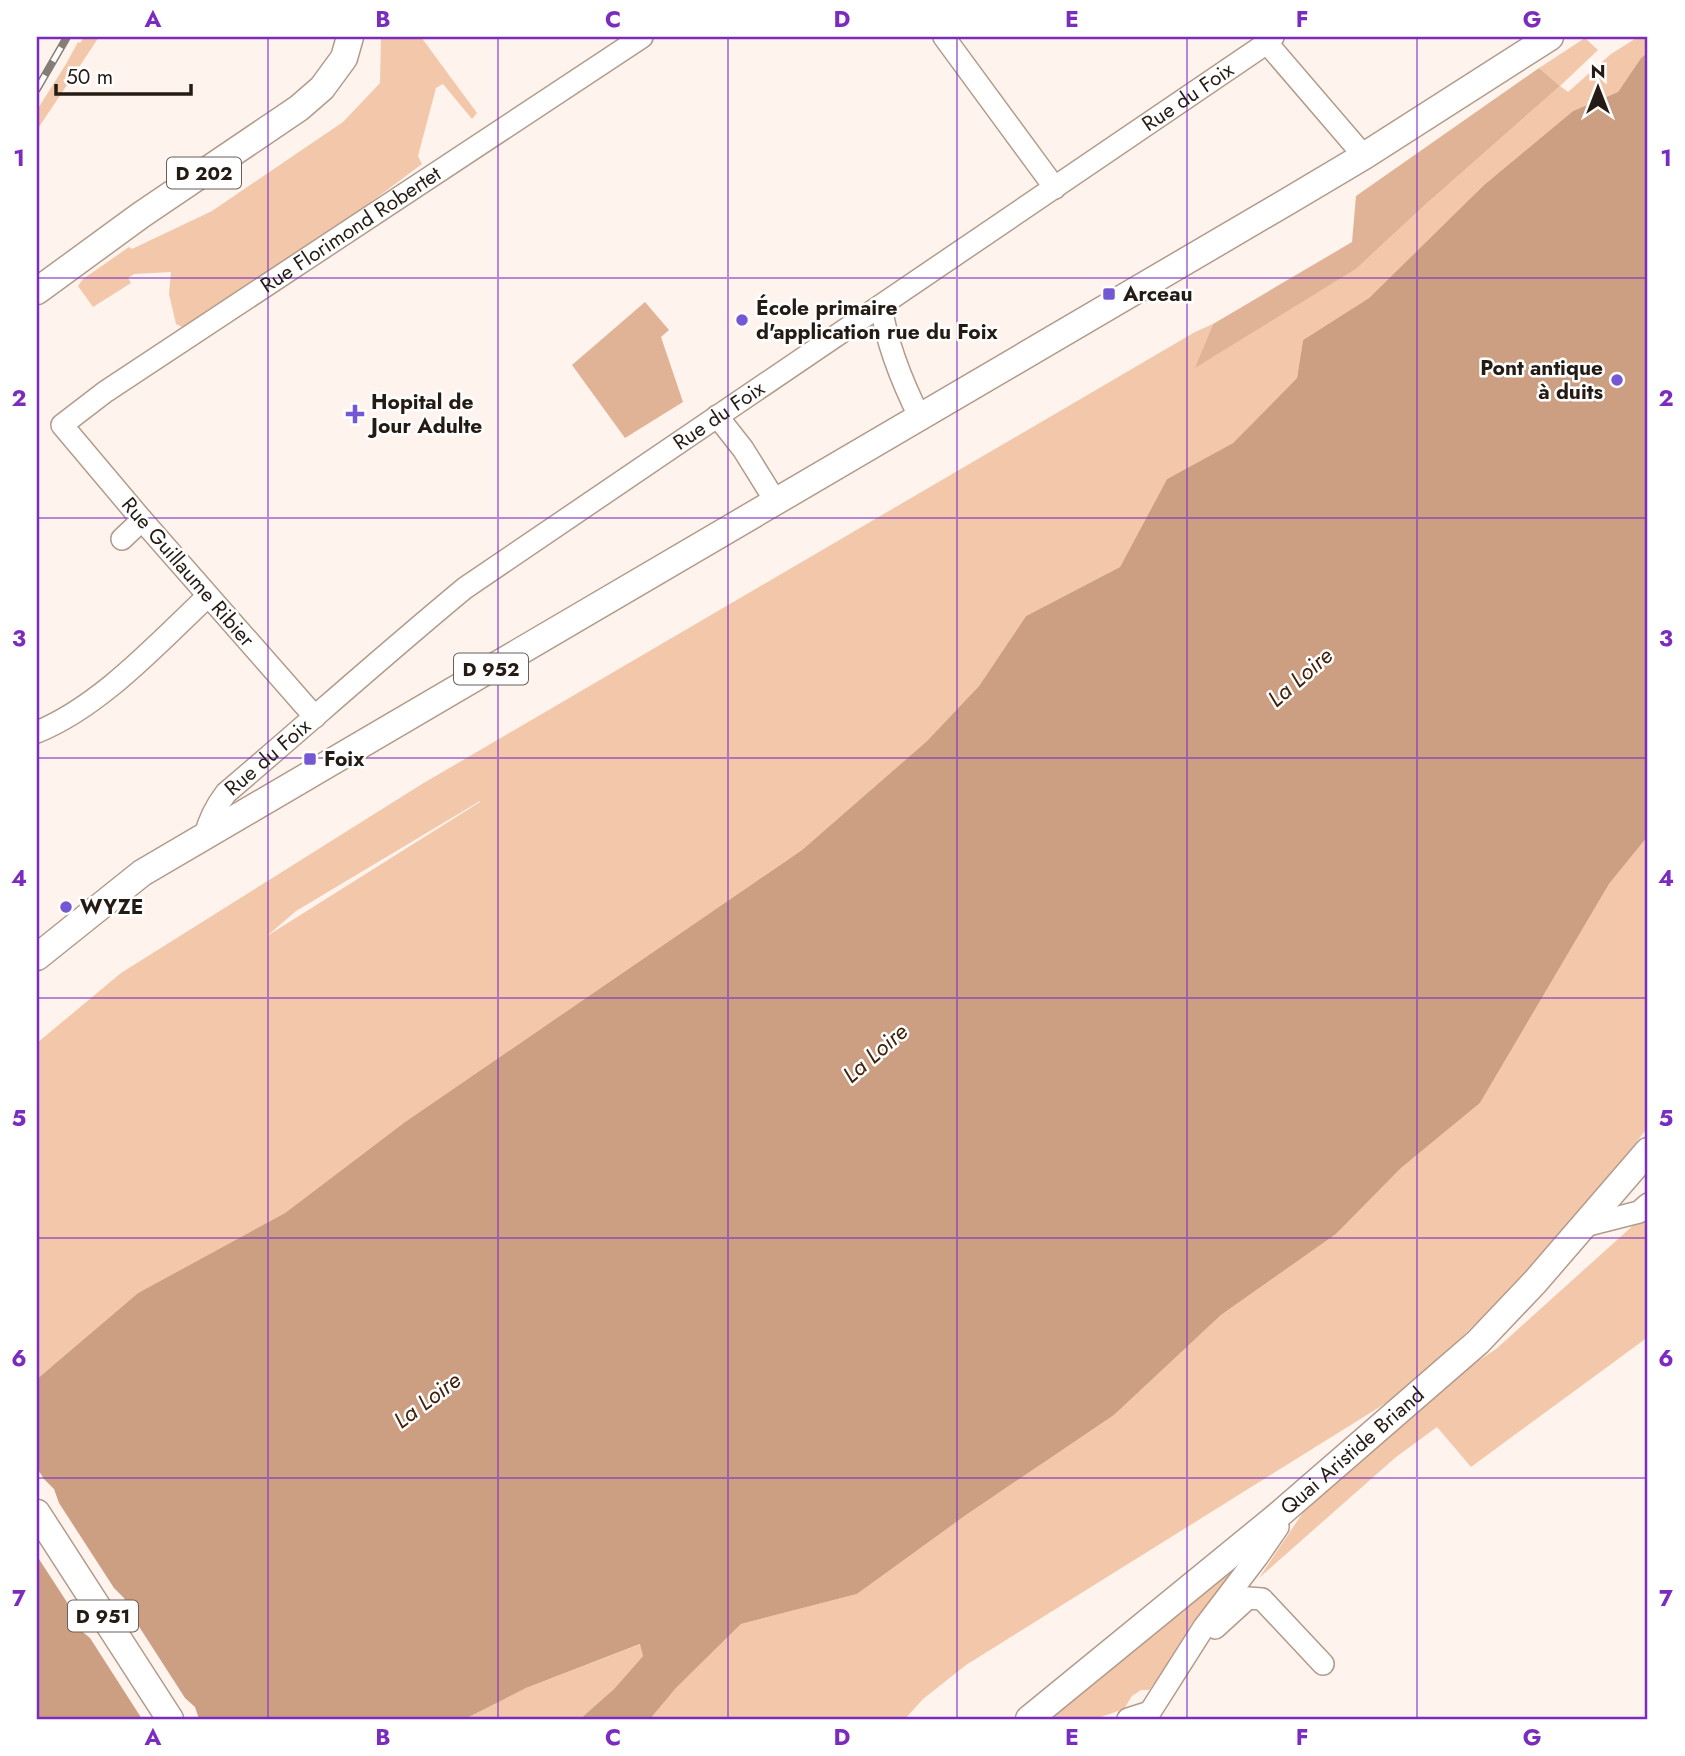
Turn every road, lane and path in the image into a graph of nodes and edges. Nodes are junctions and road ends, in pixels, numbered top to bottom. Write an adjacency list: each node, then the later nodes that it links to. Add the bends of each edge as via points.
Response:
1 (350, 37): 8 (main road, D 202, via 344,58 322,88 299,108)
2 (642, 37): 12 (street, Rue Florimond Robertet, via 105,392)
3 (944, 37): 7 (street)
4 (1550, 37): 6 (main road, D 952)
5 (1270, 40): 6 (street); 7 (street, Rue du Foix)
6 (1364, 156): 11 (main road, D 952)
7 (1055, 188): 9 (street, Rue du Foix)
8 (37, 291)
9 (881, 306): 10 (street, Rue du Foix); 11 (street, via 896,362)
10 (718, 416): 13 (street); 17 (street, Rue du Foix, via 465,588)
11 (920, 418): 13 (main road, D 952)
12 (62, 425): 14 (street, Rue Guillaume Ribier)
13 (776, 502): 19 (main road, D 952)
14 (142, 520): 15 (street); 16 (street, Rue Guillaume Ribier)
15 (122, 539)
16 (208, 596): 17 (street, Rue Guillaume Ribier); 18 (street, via 103,691 60,722)
17 (315, 717): 19 (street, Rue du Foix, via 226,793)
18 (37, 732)
19 (205, 836): 20 (main road, D 952, via 142,873)
20 (37, 957)
21 (1648, 1151): 23 (main road, Quai Aristide Briand)
22 (1648, 1204): 23 (street, via 1639,1212)
23 (1584, 1226): 25 (main road, Quai Aristide Briand, via 1478,1342)
24 (37, 1513): 29 (main road, D 951)
25 (1275, 1518): 26 (street, via 1278,1528); 30 (main road, Quai Aristide Briand)
26 (1204, 1627): 27 (street, via 1215,1628 1248,1598 1262,1599); 28 (street)
27 (1323, 1664)
28 (1151, 1716): 31 (street)
29 (170, 1719)
30 (1029, 1719)
31 (1128, 1719)

